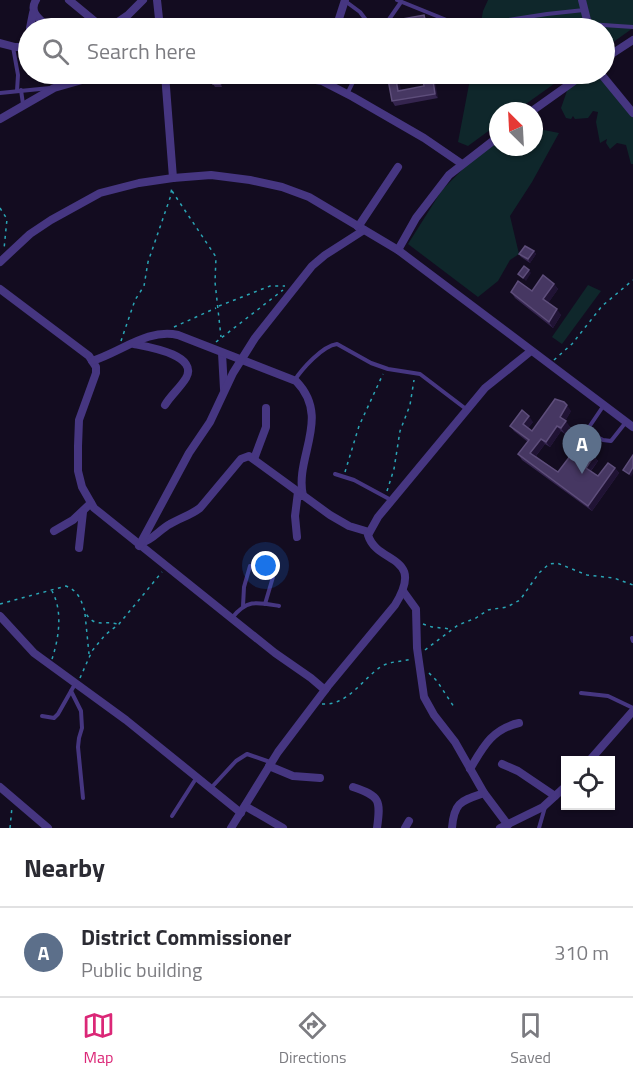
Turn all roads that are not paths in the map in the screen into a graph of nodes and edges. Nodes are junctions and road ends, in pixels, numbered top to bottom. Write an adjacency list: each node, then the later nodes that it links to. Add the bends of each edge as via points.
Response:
1 (36, 0): 9 (street)
2 (69, 0): 12 (street)
3 (143, 0): 13 (street)
4 (157, 0): 14 (street)
5 (345, 0): 15 (street); 16 (lane)
6 (582, 0): 8 (street)
7 (399, 1): 17 (lane); 18 (lane)
8 (584, 10): 19 (lane); 20 (street)
9 (33, 13): 10 (street); 11 (street)
10 (32, 18)
11 (38, 18)
12 (91, 18)
13 (124, 18)
14 (159, 18)
15 (339, 18)
16 (364, 18)
17 (388, 18)
18 (442, 18)
19 (521, 18)
20 (586, 18)
21 (615, 27): 22 (lane)
22 (633, 27)
23 (633, 40): 27 (street)
24 (0, 43): 25 (street)
25 (12, 47): 26 (street); 28 (lane)
26 (18, 47)
27 (615, 52)
28 (18, 75)
29 (19, 84): 37 (lane)
30 (64, 84): 36 (street)
31 (166, 84): 47 (street)
32 (334, 84): 39 (street)
33 (352, 84): 39 (lane)
34 (570, 84): 40 (street)
35 (609, 84): 42 (street)
36 (54, 88): 37 (lane); 41 (street)
37 (19, 91): 38 (lane); 41 (lane)
38 (0, 93)
39 (347, 93): 45 (street)
40 (543, 103)
41 (24, 105): 43 (street)
42 (633, 113)
43 (0, 119)
44 (489, 144): 45 (street)
45 (462, 164): 49 (street, via 430,199)
46 (398, 167): 48 (street)
47 (172, 178): 48 (street, via 211,175 282,187 309,197); 50 (street, via 100,193 44,224)
48 (361, 228): 49 (street); 56 (street, via 301,277)
49 (398, 250): 53 (street)
50 (2, 261)
51 (0, 288): 55 (street)
52 (132, 344): 54 (street, via 166,332); 55 (street); 60 (street, via 168,353 187,365 186,377)
53 (531, 351): 59 (street); 62 (street, via 485,388)
54 (222, 353): 56 (street); 58 (street)
55 (92, 360): 70 (street, via 96,373 79,420 78,446 78,471)
56 (241, 361): 57 (street); 58 (street)
57 (294, 381): 62 (lane, via 308,363 334,344 386,369 420,374); 68 (street, via 306,391 310,403 310,444)
58 (224, 389): 75 (street, via 210,422)
59 (604, 404): 63 (street); 64 (lane)
60 (165, 405)
61 (266, 408): 66 (street, via 266,427)
62 (467, 409): 69 (street)
63 (629, 424): 64 (lane, via 611,441)
64 (586, 431): 65 (lane)
65 (582, 448)
66 (254, 459): 68 (street); 75 (street, via 241,459 193,514)
67 (334, 474): 69 (lane)
68 (300, 494): 73 (street, via 349,526); 74 (street, via 295,516)
69 (392, 501): 73 (street)
70 (91, 503): 71 (street); 75 (street)
71 (83, 512): 72 (street); 76 (street)
72 (54, 531)
73 (369, 532): 79 (street, via 372,543 403,570)
74 (297, 537)
75 (140, 544): 84 (street)
76 (79, 548)
77 (250, 566): 82 (lane)
78 (273, 577): 80 (lane)
79 (403, 591): 86 (street); 94 (street, via 416,613 424,697)
80 (264, 604): 81 (lane); 82 (lane)
81 (279, 606)
82 (243, 607): 84 (lane)
83 (0, 616): 85 (street, via 34,653)
84 (231, 618): 86 (street)
85 (74, 687): 89 (lane, via 54,718); 95 (street, via 126,720); 103 (lane, via 82,717 78,747)
86 (325, 690): 92 (street)
87 (581, 693): 88 (lane, via 608,696)
88 (632, 713): 91 (street)
89 (42, 716)
90 (519, 723): 94 (street, via 489,738)
91 (594, 756)
92 (270, 764): 96 (street, via 293,776); 99 (lane, via 247,754 236,760); 105 (street)
93 (502, 764): 102 (street)
94 (470, 769): 101 (street)
95 (197, 776): 99 (street); 106 (lane)
96 (320, 778)
97 (0, 787): 108 (street)
98 (353, 787): 111 (street, via 370,792 378,801)
99 (211, 788): 105 (street)
100 (561, 791): 102 (street)
101 (484, 793): 107 (street); 112 (street, via 456,807)
102 (555, 796): 104 (street)
103 (83, 798)
104 (546, 803): 107 (street); 113 (lane)
105 (243, 809): 109 (street); 110 (street)
106 (172, 816)
107 (504, 826)
108 (48, 828)
109 (231, 828)
110 (283, 828)
111 (377, 828)
112 (452, 828)
113 (539, 828)

